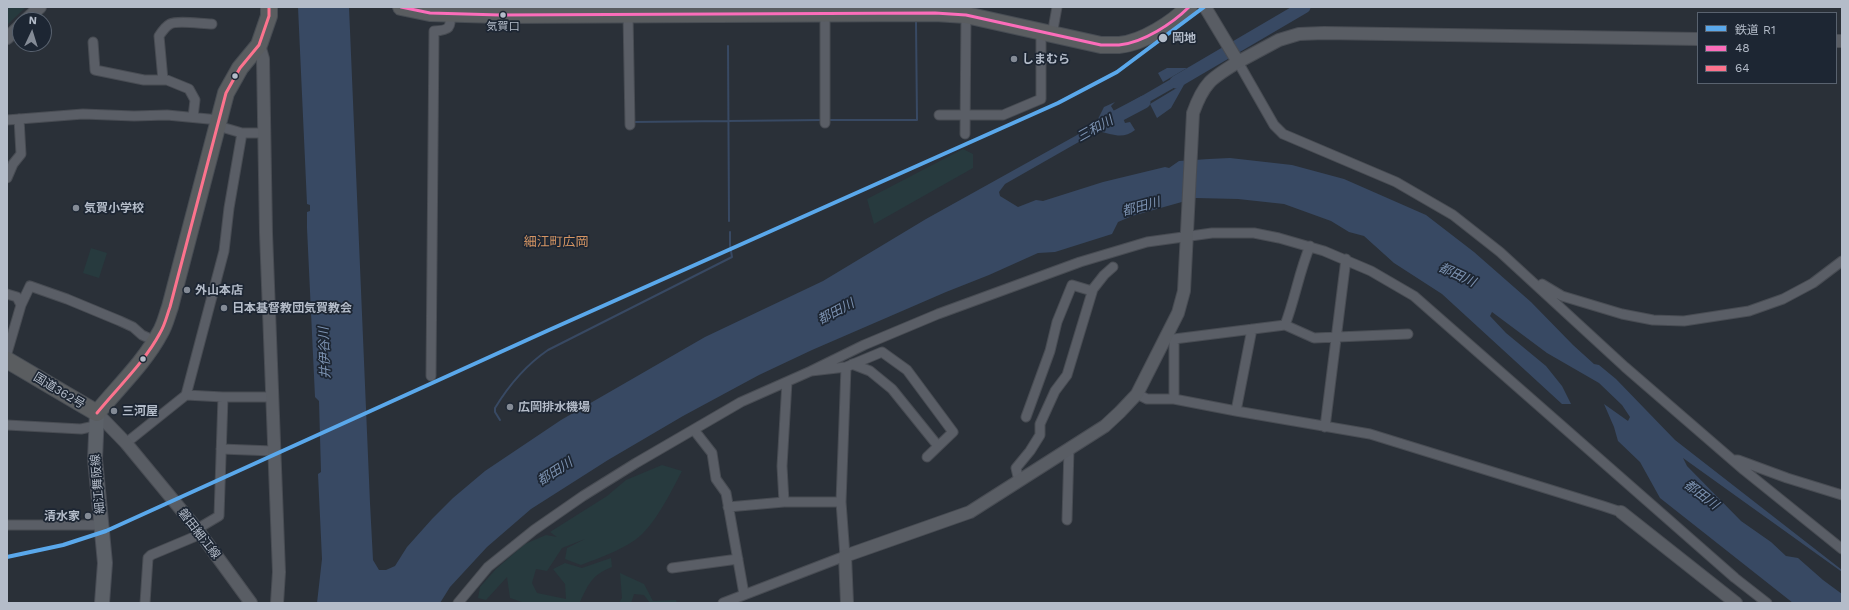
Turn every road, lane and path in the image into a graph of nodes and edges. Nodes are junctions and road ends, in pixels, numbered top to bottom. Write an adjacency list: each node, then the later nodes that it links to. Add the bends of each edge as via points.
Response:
1 (269, 7): 14 (highway, 国道362号, via 269,16)
2 (401, 7): 6 (highway, via 430,13)
3 (1057, 7): 11 (street)
4 (1189, 7): 11 (highway, via 1158,30 1120,45 1100,45)
5 (1206, 7): 15 (street)
6 (450, 11): 8 (highway); 48 (street, via 449,27 434,31)
7 (821, 11): 8 (highway); 9 (highway); 23 (street)
8 (628, 14): 24 (street)
9 (966, 15): 11 (highway); 18 (street)
10 (212, 24): 16 (street, via 169,24 159,36)
11 (1047, 33): 18 (street, via 1041,99 1003,115)
12 (1697, 39): 15 (street, via 1298,34)
13 (93, 42): 16 (street, via 95,70 144,80)
14 (259, 45): 22 (highway, 国道362号, via 240,68 226,93); 26 (street, via 263,59)
15 (1236, 59): 29 (street, via 1212,78 1200,93 1193,113); 34 (street, via 1274,125 1283,134 1396,182 1453,214)
16 (162, 80): 19 (street, via 189,89 196,100)
17 (939, 115): 18 (street)
18 (965, 115): 27 (street)
19 (193, 117): 20 (street, via 83,114); 22 (street)
20 (19, 118): 21 (street); 28 (street, via 20,154)
21 (7, 120)
22 (218, 123): 25 (street); 43 (highway, 国道362号, via 170,307)
23 (825, 123)
24 (630, 125)
25 (242, 133): 26 (street); 51 (street, via 224,251)
26 (264, 133): 52 (street)
27 (965, 134)
28 (7, 178)
29 (1186, 234): 30 (street, via 1254,233); 42 (street, via 1184,291); 47 (street, via 1147,242 1062,268 938,314 864,345)
30 (1310, 246): 31 (street); 38 (street, via 1294,304)
31 (1346, 259): 41 (street); 93 (street, via 1414,296 1735,578)
32 (1842, 261): 34 (street, via 1813,283 1783,300 1749,311 1684,321 1653,320 1622,314 1562,296 1544,284)
33 (1114, 267): 35 (street, via 1104,275)
34 (1535, 283): 69 (street, via 1625,367)
35 (1092, 292): 53 (street, via 1072,285); 56 (street, via 1067,375)
36 (7, 294): 37 (street, via 17,297)
37 (21, 305): 43 (street, via 30,286 120,321); 44 (street)
38 (1285, 325): 39 (street); 41 (street, via 1314,338)
39 (1252, 329): 42 (street); 57 (street)
40 (1408, 334): 41 (street)
41 (1335, 337): 61 (street)
42 (1170, 338): 50 (street); 55 (street)
43 (155, 341): 59 (highway, 国道362号, via 147,356 117,387)
44 (7, 353)
45 (7, 360): 59 (highway, 国道362号)
46 (849, 366): 47 (street); 64 (street, via 870,371 892,389); 64 (street, via 882,352 907,370 953,432); 73 (street)
47 (811, 371): 49 (street)
48 (431, 376)
49 (787, 382): 62 (street, via 741,402); 72 (street, via 782,466)
50 (1136, 394): 55 (street, via 1147,399); 65 (street, via 1104,426)
51 (186, 395): 54 (street); 63 (street)
52 (272, 397): 54 (street); 67 (street)
53 (1033, 397): 56 (street); 58 (street)
54 (223, 398): 66 (street)
55 (1174, 399): 57 (street)
56 (1049, 404): 70 (street, via 1040,424 1040,435 1016,468)
57 (1236, 411): 61 (street)
58 (1026, 417)
59 (96, 420): 60 (street, via 81,429); 63 (street, 磐田細江線); 78 (main road, 細江舞阪線, via 95,459)
60 (7, 425)
61 (1325, 427): 75 (street, via 1370,434)
62 (694, 430): 74 (street, via 712,453 716,479 726,493); 89 (street, via 596,487 534,530 488,567)
63 (126, 443): 79 (street, 磐田細江線)
64 (938, 446): 68 (street)
65 (1069, 448): 70 (street); 76 (street)
66 (221, 449): 67 (street); 79 (street, via 219,516)
67 (274, 451): 88 (street)
68 (927, 457)
69 (1732, 460): 71 (street); 80 (street)
70 (1019, 481): 81 (street, via 970,512)
71 (1842, 495)
72 (784, 502): 73 (street); 74 (street)
73 (841, 502): 81 (street)
74 (728, 507): 82 (street)
75 (1621, 512): 92 (street)
76 (1067, 520)
77 (7, 525): 78 (street)
78 (102, 525): 85 (main road, 細江舞阪線, via 105,563)
79 (199, 532): 86 (street, via 148,558); 87 (street, 磐田細江線)
80 (1842, 549)
81 (845, 556): 84 (street); 91 (street)
82 (738, 559): 83 (street); 84 (street)
83 (672, 568)
84 (744, 594): 90 (street)
85 (102, 603)
86 (145, 603)
87 (251, 603)
88 (278, 603)
89 (458, 603)
90 (722, 603)
91 (847, 603)
92 (1736, 603)
93 (1767, 603)

